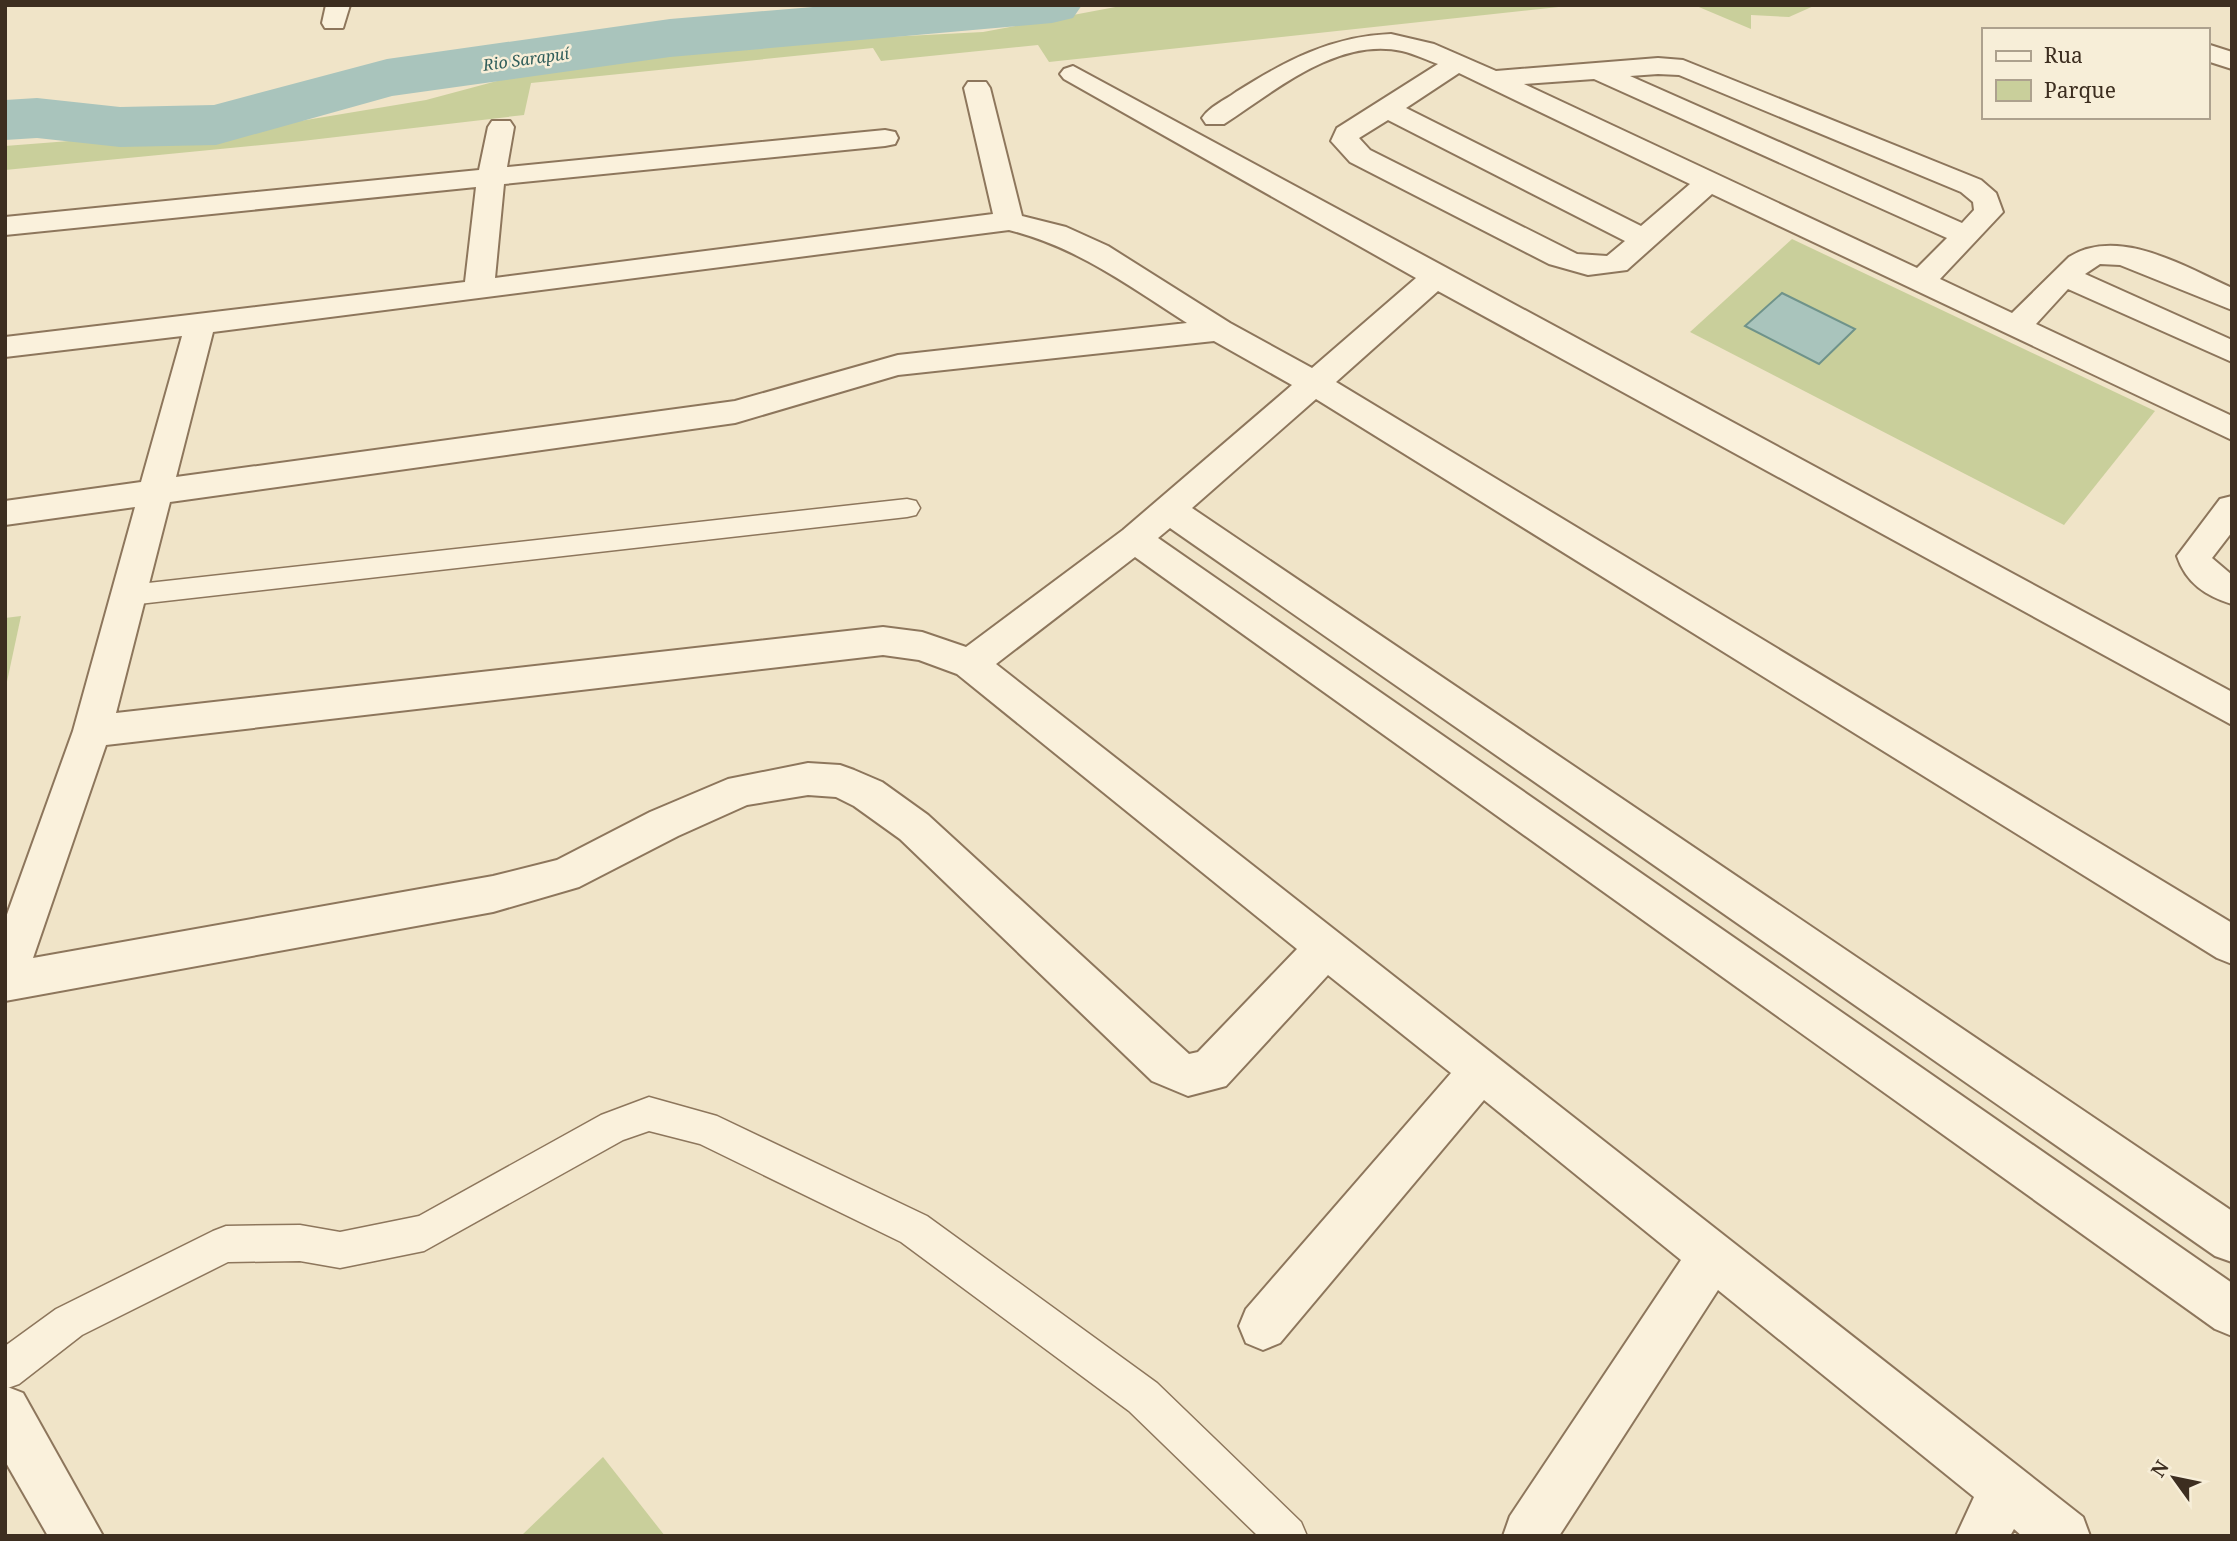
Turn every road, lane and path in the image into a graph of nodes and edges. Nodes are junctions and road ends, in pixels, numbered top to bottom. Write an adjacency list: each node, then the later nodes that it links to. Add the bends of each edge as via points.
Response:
1 (2209, 53): 2 (street)
2 (2232, 61)
3 (1458, 63): 6 (street); 8 (street); 9 (street, via 1392,42 1363,42 1308,59)
4 (1597, 71): 6 (street); 16 (street); 16 (street, via 1683,68 1971,186 1986,199 1989,212)
5 (1073, 74): 19 (street)
6 (1492, 79): 13 (street)
7 (976, 88): 14 (street)
8 (1388, 110): 17 (street); 17 (street, via 1347,134 1349,147 1559,258 1602,268 1617,263)
9 (1215, 118)
10 (501, 127): 12 (street)
11 (885, 138): 12 (street)
12 (491, 180): 15 (street); 21 (street)
13 (1709, 182): 17 (street); 20 (street)
14 (1009, 221): 21 (street); 25 (street, via 1056,233 1098,252)
15 (5, 226)
16 (1966, 236): 20 (street)
17 (1644, 239)
18 (2064, 276): 22 (street, via 2093,256 2127,256); 24 (street); 27 (street)
19 (1436, 277): 28 (street); 39 (street)
20 (1920, 282): 24 (street)
21 (478, 290): 23 (street)
22 (2232, 300)
23 (200, 324): 26 (street); 30 (street)
24 (2016, 327): 29 (street)
25 (1219, 330): 28 (street); 30 (street, via 898,365 735,412)
26 (5, 347)
27 (2232, 352)
28 (1315, 384): 32 (street); 41 (street)
29 (2232, 429)
30 (157, 494): 33 (street); 37 (street)
31 (907, 508): 37 (lane)
32 (1168, 509): 35 (street); 45 (street)
33 (5, 513)
34 (2230, 513): 36 (street, via 2194,556 2197,568 2209,579)
35 (1135, 539): 38 (street); 47 (street)
36 (2232, 590)
37 (130, 595): 40 (street)
38 (970, 664): 40 (street, via 922,646 883,641); 42 (street)
39 (2232, 710)
40 (92, 731): 43 (street)
41 (2232, 945)
42 (1326, 948): 43 (street, via 1210,1070 1188,1075 1168,1066 914,827 868,794 840,781 808,779 742,790 664,824 565,876 493,894); 44 (street)
43 (5, 980)
44 (1481, 1071): 46 (street); 48 (street)
45 (2232, 1239)
46 (1712, 1256): 51 (street); 52 (street)
47 (2232, 1312)
48 (1263, 1326)
49 (5, 1370): 54 (lane, via 69,1322 226,1244 300,1243 340,1250 424,1233 613,1127 649,1114 705,1128 914,1228 1143,1396)
50 (5, 1411): 53 (street)
51 (2006, 1490): 55 (street); 56 (street)
52 (1529, 1535)
53 (77, 1536)
54 (1287, 1536)
55 (1982, 1536)
56 (2064, 1536)

